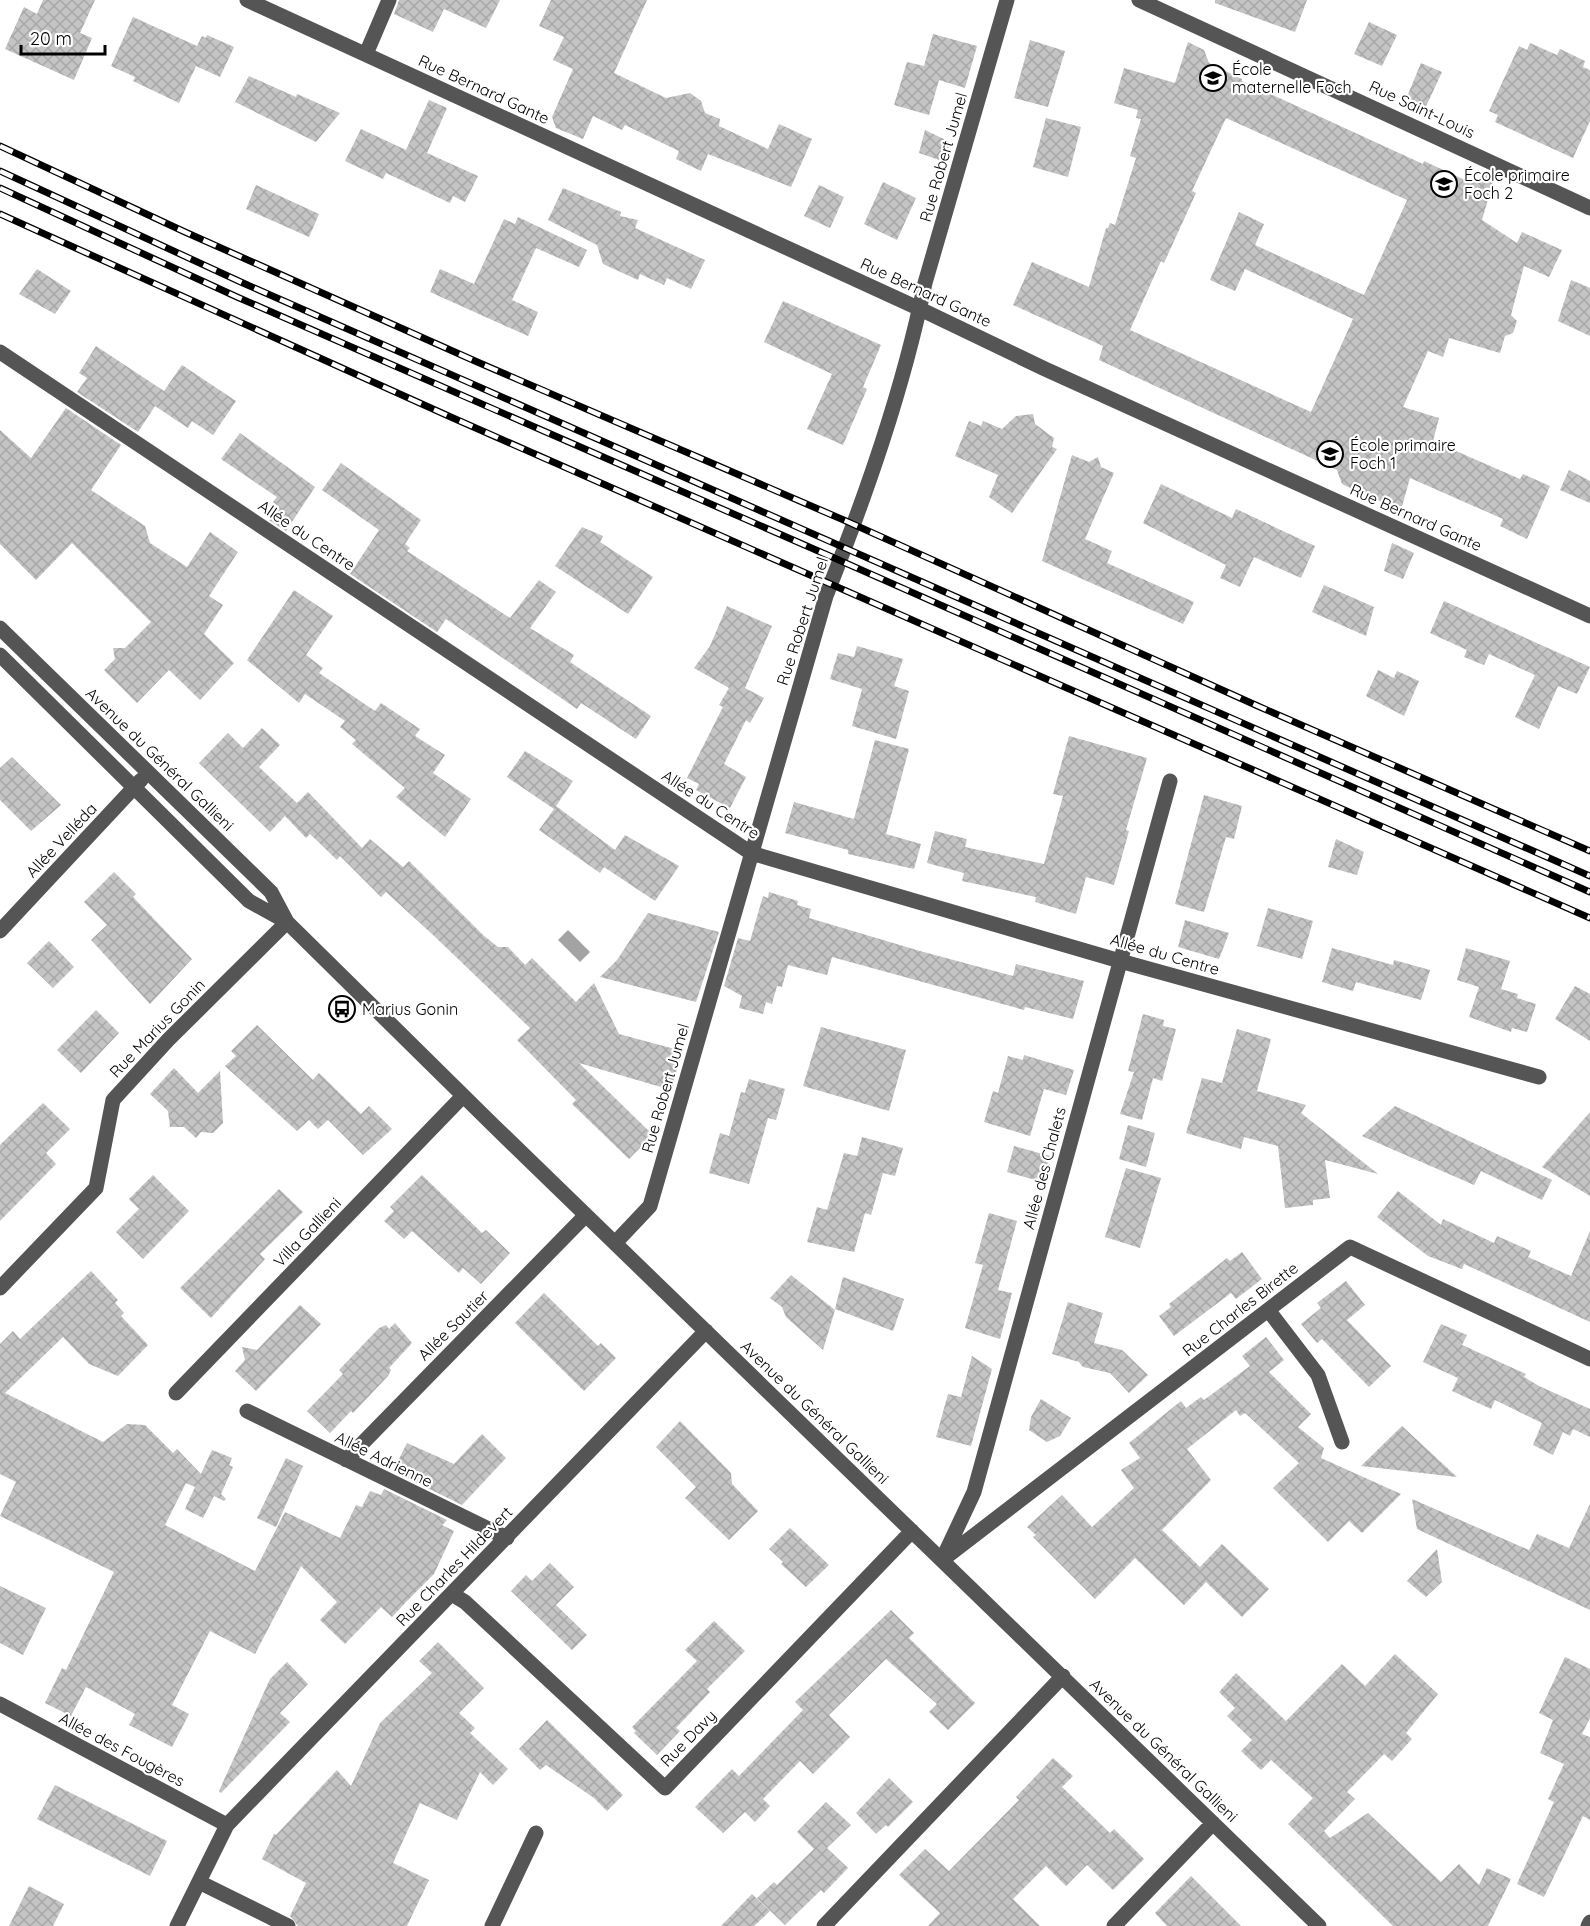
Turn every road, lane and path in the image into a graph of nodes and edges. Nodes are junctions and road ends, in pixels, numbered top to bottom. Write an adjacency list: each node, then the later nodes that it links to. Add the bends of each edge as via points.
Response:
1 (247, 0): 5 (street, Rue Bernard Gante)
2 (389, 0): 5 (street)
3 (1007, 0): 7 (street, Rue Robert Jumel)
4 (1139, 0): 6 (street, Rue Saint-Louis)
5 (366, 54): 7 (street, Rue Bernard Gante)
6 (1590, 208)
7 (920, 309): 9 (street, Rue Bernard Gante); 15 (street, Rue Robert Jumel, via 859,514 826,596)
8 (0, 352): 15 (street, Allée du Centre)
9 (1590, 616)
10 (0, 628): 12 (street, Avenue du Général Gallieni)
11 (0, 655): 14 (street, Avenue du Général Gallieni)
12 (147, 773): 14 (street, Allée Velléda); 16 (street, Avenue du Général Gallieni, via 271,892)
13 (1170, 781): 18 (street, Allée des Chalets)
14 (134, 787): 16 (street, Avenue du Général Gallieni, via 249,901); 17 (street, Allée Velléda)
15 (751, 853): 18 (street, Allée du Centre); 22 (street, Rue Robert Jumel, via 651,1206)
16 (287, 922): 20 (street, Avenue du Général Gallieni); 23 (street, Rue Marius Gonin, via 113,1100 96,1188)
17 (0, 931)
18 (1120, 960): 19 (street, Allée du Centre); 33 (street, Allée des Chalets, via 974,1492)
19 (1539, 1077)
20 (463, 1096): 21 (street, Avenue du Général Gallieni); 27 (street, Villa Gallieni)
21 (586, 1215): 22 (street, Avenue du Général Gallieni); 30 (street, Allée Sautier)
22 (616, 1242): 25 (street, Avenue du Général Gallieni)
23 (0, 1288)
24 (1269, 1311): 26 (street, Rue Charles Birette, via 1350,1247); 29 (street, via 1318,1375); 33 (street, Rue Charles Birette)
25 (706, 1331): 31 (street, Avenue du Général Gallieni); 32 (street, Rue Charles Hildevert)
26 (1590, 1359)
27 (176, 1393)
28 (247, 1411): 30 (street, Allée Adrienne)
29 (1342, 1442)
30 (346, 1460): 32 (street, Allée Adrienne)
31 (912, 1531): 33 (street, Avenue du Général Gallieni); 34 (street, Rue Davy, via 665,1788)
32 (507, 1538): 34 (street, Rue Charles Hildevert)
33 (942, 1560): 35 (street, Avenue du Général Gallieni)
34 (452, 1594): 38 (street, Rue Charles Hildevert)
35 (1063, 1676): 37 (street, Avenue du Général Gallieni); 44 (street)
36 (0, 1704): 38 (street, Allée des Fougères)
37 (1214, 1823): 45 (street); 46 (street, Avenue du Général Gallieni)
38 (227, 1825): 40 (street, Rue Charles Hildevert)
39 (536, 1833): 43 (street)
40 (199, 1882): 41 (street, Rue Charles Hildevert); 42 (street)
41 (177, 1926)
42 (288, 1926)
43 (492, 1926)
44 (824, 1926)
45 (1114, 1926)
46 (1319, 1926)

